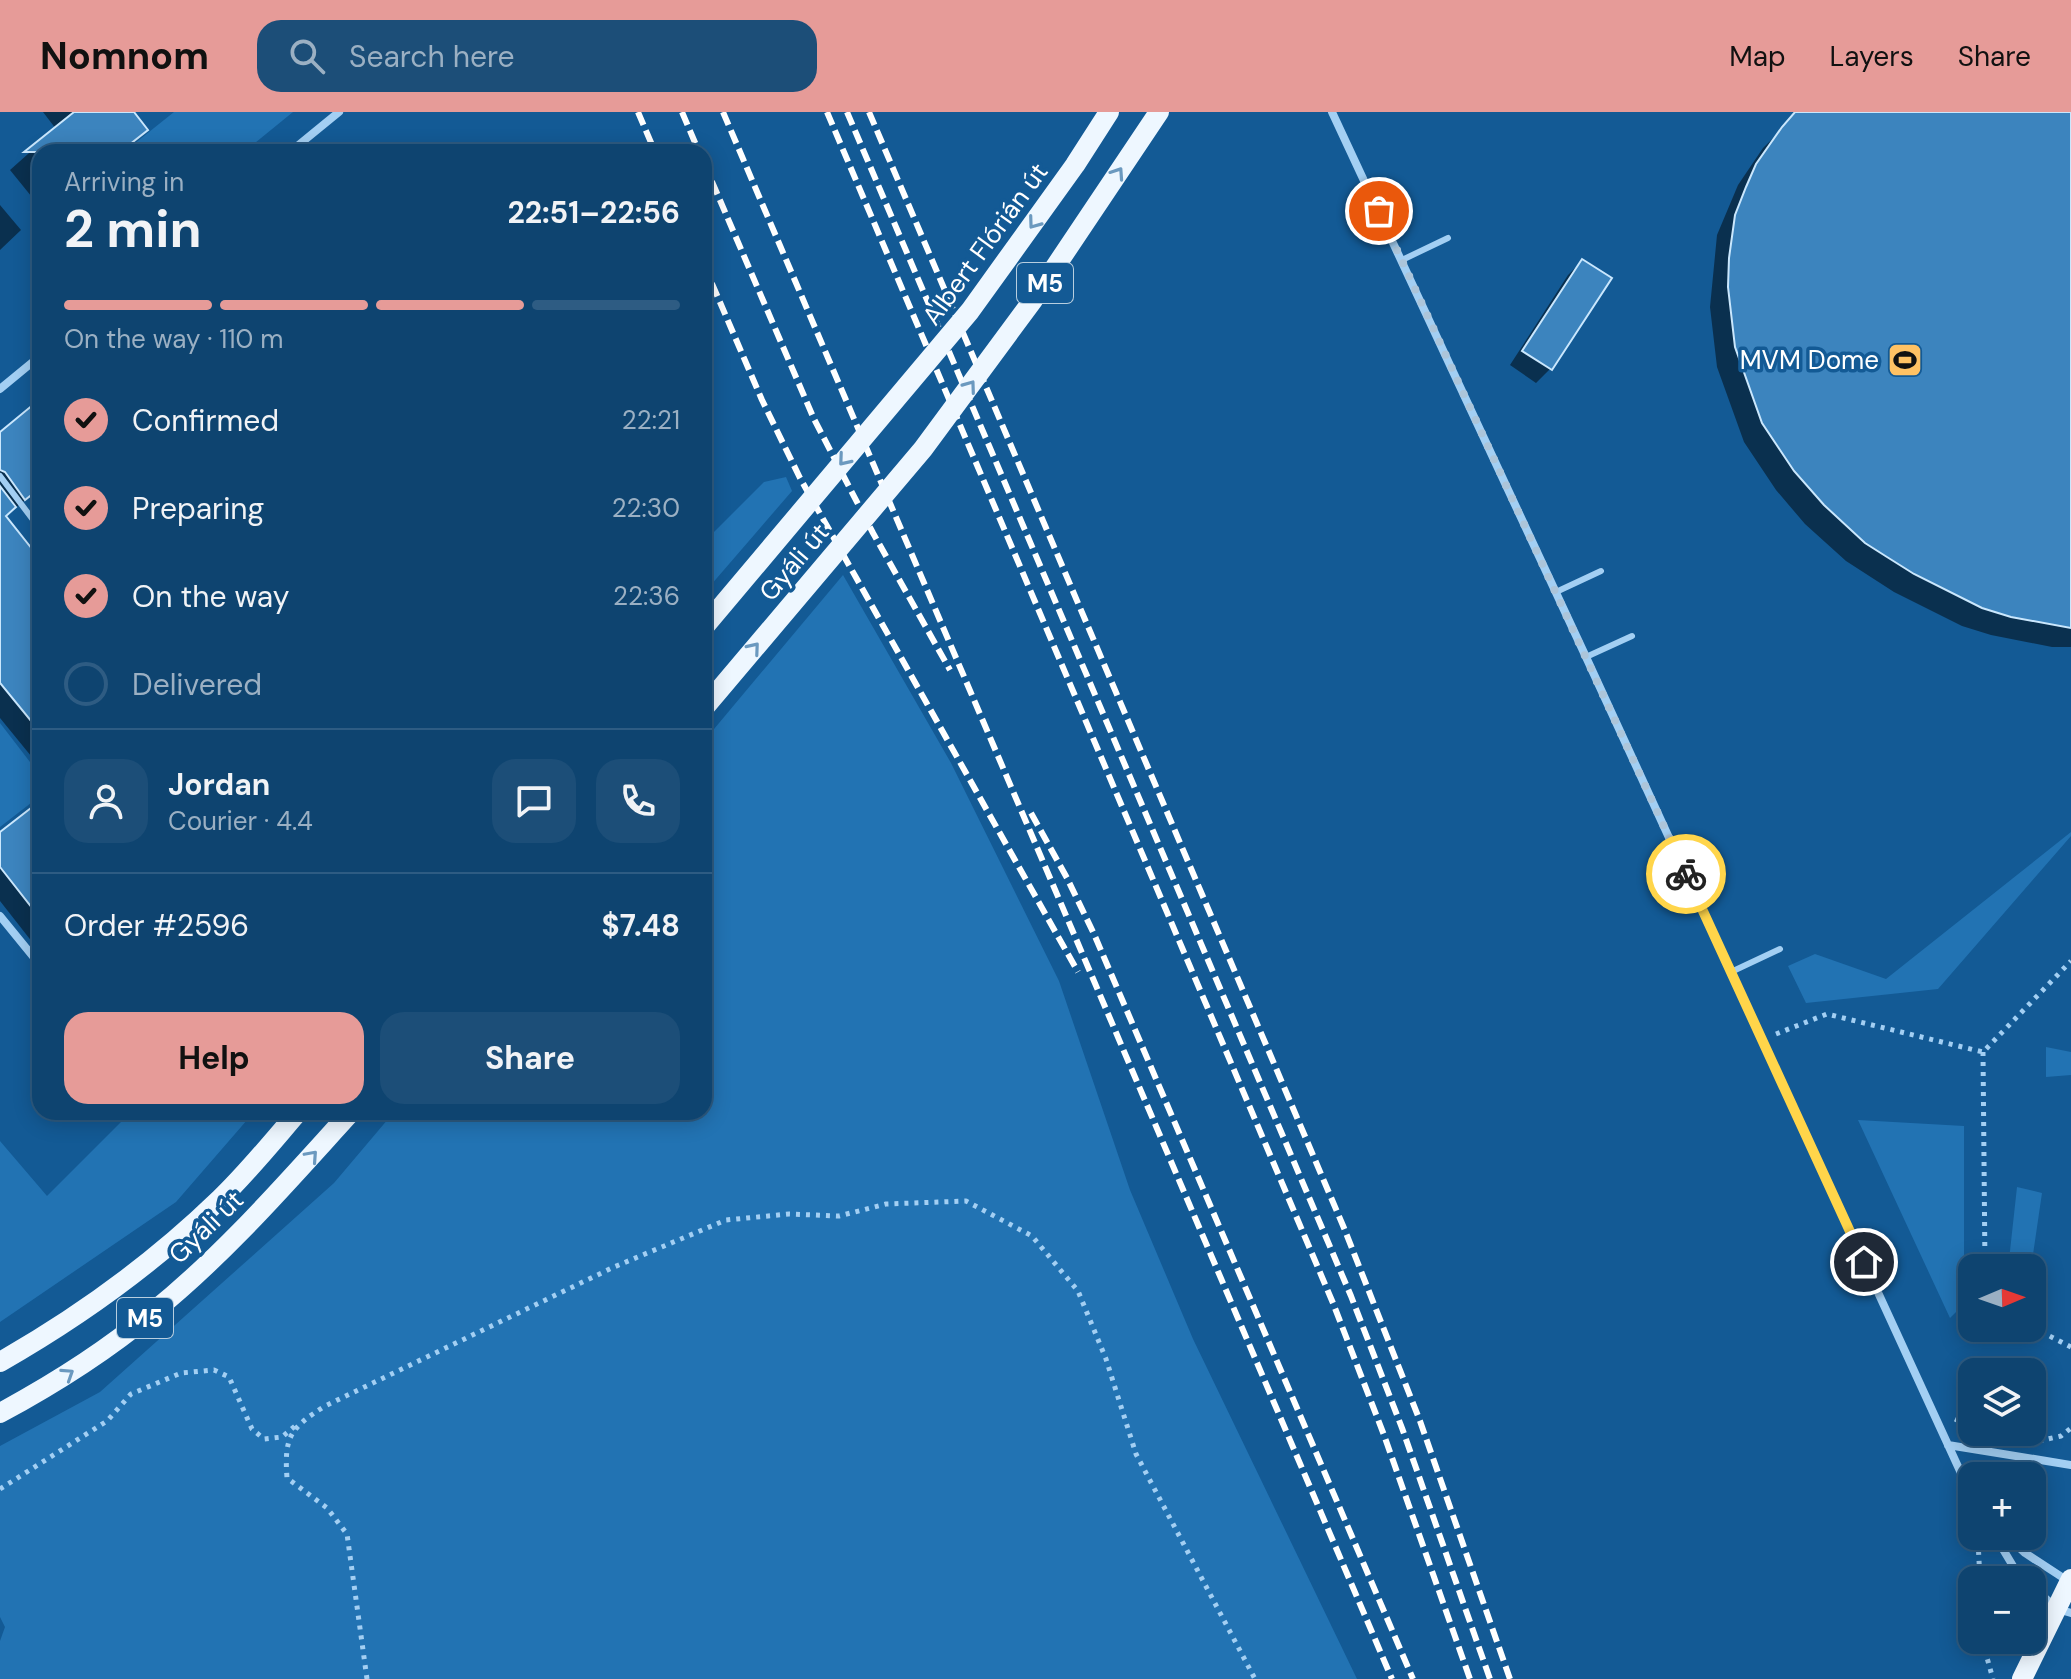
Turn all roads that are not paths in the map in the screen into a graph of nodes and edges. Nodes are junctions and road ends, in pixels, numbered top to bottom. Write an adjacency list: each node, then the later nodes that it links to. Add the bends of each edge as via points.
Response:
1 (339, 112): 5 (street)
2 (1109, 112): 10 (main road, Albert Flórián út / M5, one-way to 10, bridge, via 970,311)
3 (1159, 112): 18 (main road, Gyáli út / M5, one-way to 3, bridge, via 923,449 1033,300)
4 (1332, 112): 7 (street)
5 (300, 144)
6 (1448, 238): 7 (lane)
7 (1402, 260): 14 (street)
8 (32, 363): 9 (street)
9 (0, 389)
10 (894, 400): 15 (main road, Gyáli út / M5, one-way to 15, bridge)
11 (0, 476): 12 (lane)
12 (32, 518)
13 (1601, 571): 14 (lane)
14 (1556, 592): 17 (street)
15 (712, 617)
16 (1632, 636): 17 (lane)
17 (1586, 657): 22 (street)
18 (712, 699)
19 (0, 916): 21 (street)
20 (1780, 949): 22 (lane)
21 (32, 955)
22 (1731, 972): 27 (street)
23 (291, 1120): 25 (main road, Gyáli út / M5, via 220,1199 145,1263)
24 (344, 1120): 26 (main road, Gyáli út / M5, one-way to 24, via 47,1388 153,1312 272,1199)
25 (0, 1362)
26 (0, 1413)
27 (1948, 1445): 28 (street); 29 (street)
28 (2071, 1465)
29 (1958, 1467)
30 (2022, 1550): 31 (street)
31 (2070, 1582): 33 (main road)
32 (2046, 1597): 33 (street)
33 (2064, 1611): 34 (main road)
34 (2022, 1679)

